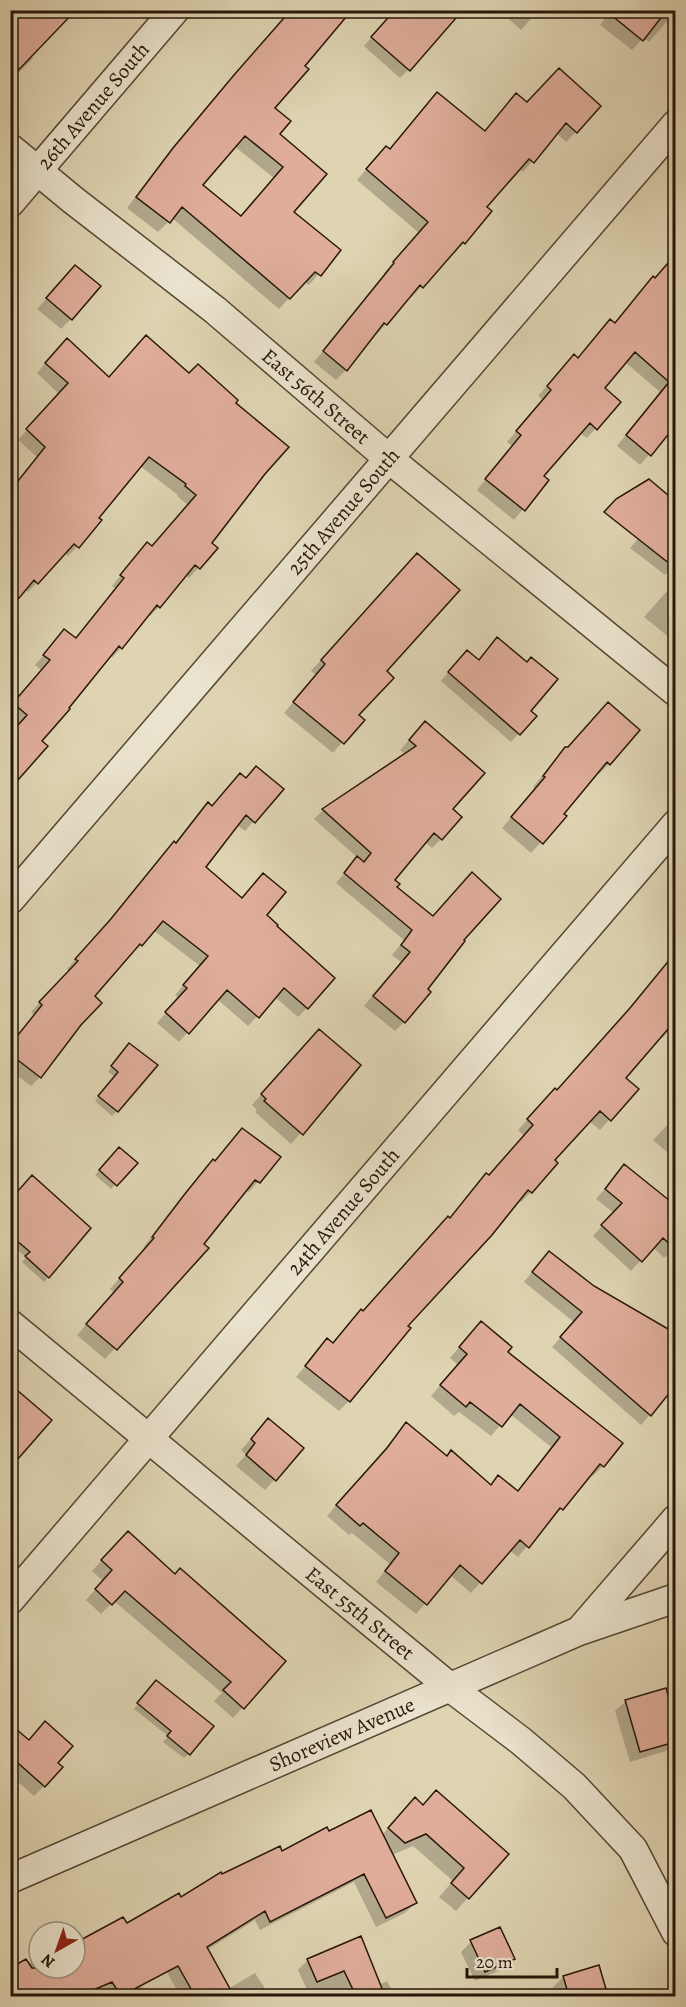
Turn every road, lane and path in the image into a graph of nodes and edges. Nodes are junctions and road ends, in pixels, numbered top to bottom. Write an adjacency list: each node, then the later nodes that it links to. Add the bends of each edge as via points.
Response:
1 (175, 10): 4 (street, 26th Avenue South)
2 (675, 124): 6 (street, 25th Avenue South)
3 (10, 148): 4 (street, East 56th Street)
4 (39, 170): 5 (street, 26th Avenue South); 6 (street, East 56th Street, via 215,310)
5 (10, 203)
6 (388, 458): 7 (street, East 56th Street); 9 (street, 25th Avenue South)
7 (675, 692)
8 (675, 824): 11 (street, 24th Avenue South)
9 (10, 900)
10 (10, 1324): 11 (street, East 55th Street)
11 (148, 1439): 14 (street, 24th Avenue South); 16 (street, East 55th Street)
12 (675, 1519): 15 (street)
13 (675, 1598): 15 (street, Shoreview Avenue)
14 (10, 1600)
15 (579, 1631): 16 (street, Shoreview Avenue)
16 (451, 1688): 17 (street, Shoreview Avenue); 18 (street, East 55th Street, via 574,1786 633,1849)
17 (10, 1879)
18 (675, 1932)

